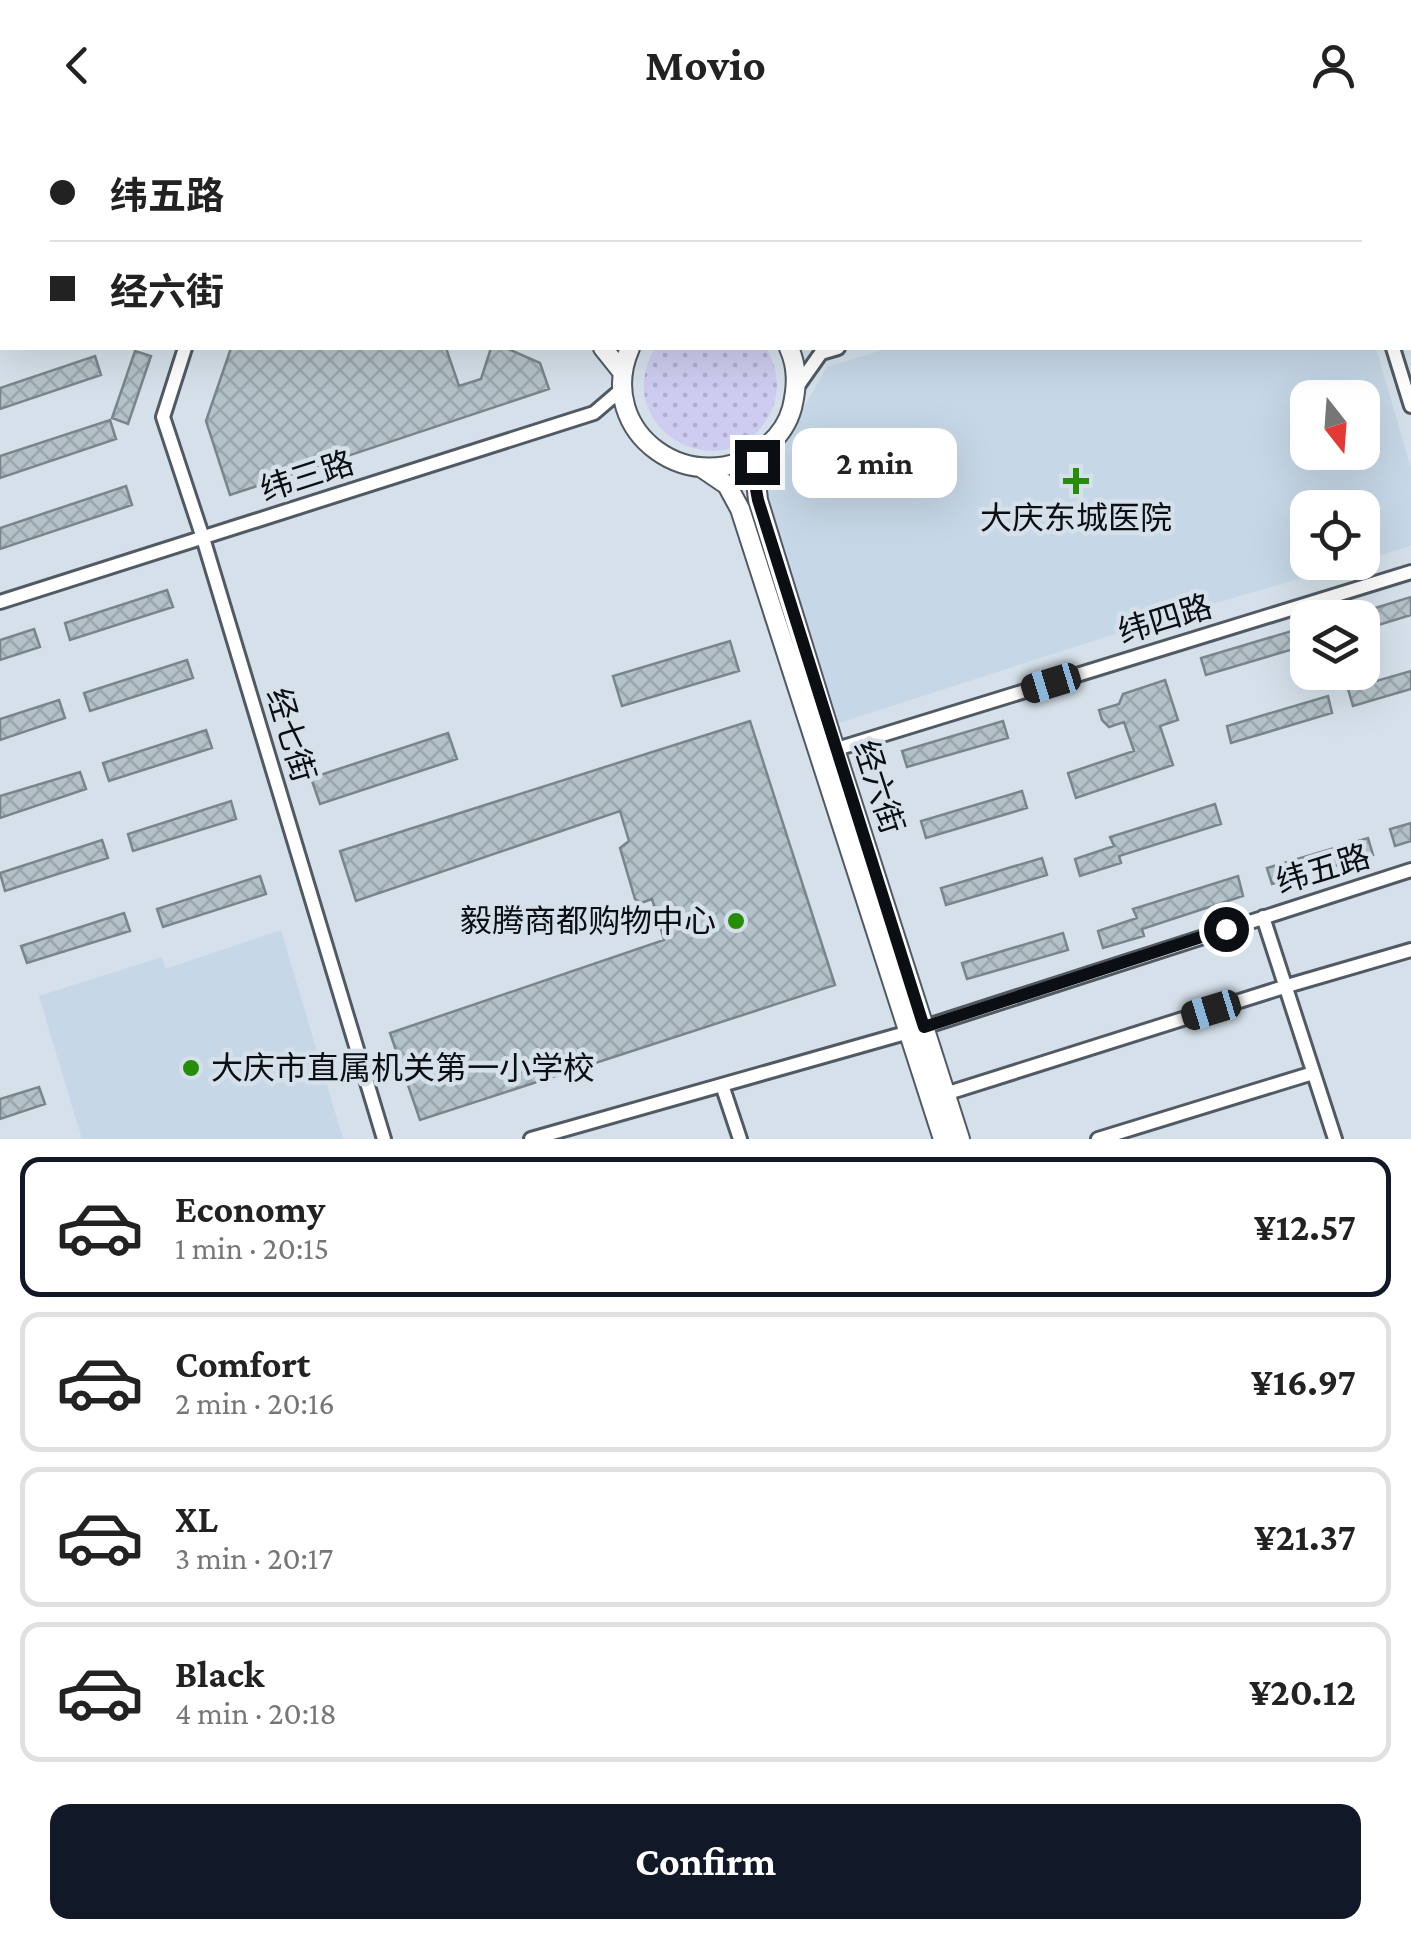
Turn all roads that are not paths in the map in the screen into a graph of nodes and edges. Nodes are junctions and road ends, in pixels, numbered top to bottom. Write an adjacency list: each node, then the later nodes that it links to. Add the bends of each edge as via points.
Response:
1 (184, 350): 12 (street, 经七街, via 163,417)
2 (603, 350): 7 (main road)
3 (629, 350): 7 (main road)
4 (790, 350): 8 (main road)
5 (831, 350): 8 (street, via 821,353)
6 (1394, 350): 9 (street)
7 (623, 381): 11 (main road, via 629,417 645,441 668,459); 12 (street, 纬三路, via 594,413)
8 (797, 387): 10 (main road, via 790,416)
9 (1411, 406)
10 (761, 451): 11 (main road, via 724,468); 15 (main road, 经六街, via 758,500)
11 (702, 468): 15 (main road, 经六街, via 727,485 740,509)
12 (203, 538): 14 (street, 纬三路); 25 (street, 经七街)
13 (1411, 572): 15 (street, 纬四路)
14 (0, 602)
15 (827, 752): 20 (main road, 经六街)
16 (1411, 870): 17 (street, 纬五路)
17 (1263, 917): 19 (street); 20 (street, 纬五路)
18 (1411, 950): 19 (street)
19 (1286, 986): 21 (street); 23 (street)
20 (916, 1029): 22 (street, 纬五路); 23 (main road, 经六街); 28 (main road, 经六街)
21 (1313, 1073): 30 (street); 31 (street)
22 (722, 1085): 24 (street, 纬五路); 27 (street)
23 (945, 1094): 29 (main road, 经六街)
24 (577, 1133): 26 (street, 纬五路)
25 (384, 1139)
26 (530, 1139)
27 (740, 1139)
28 (943, 1139)
29 (960, 1139)
30 (1098, 1139)
31 (1334, 1139)

